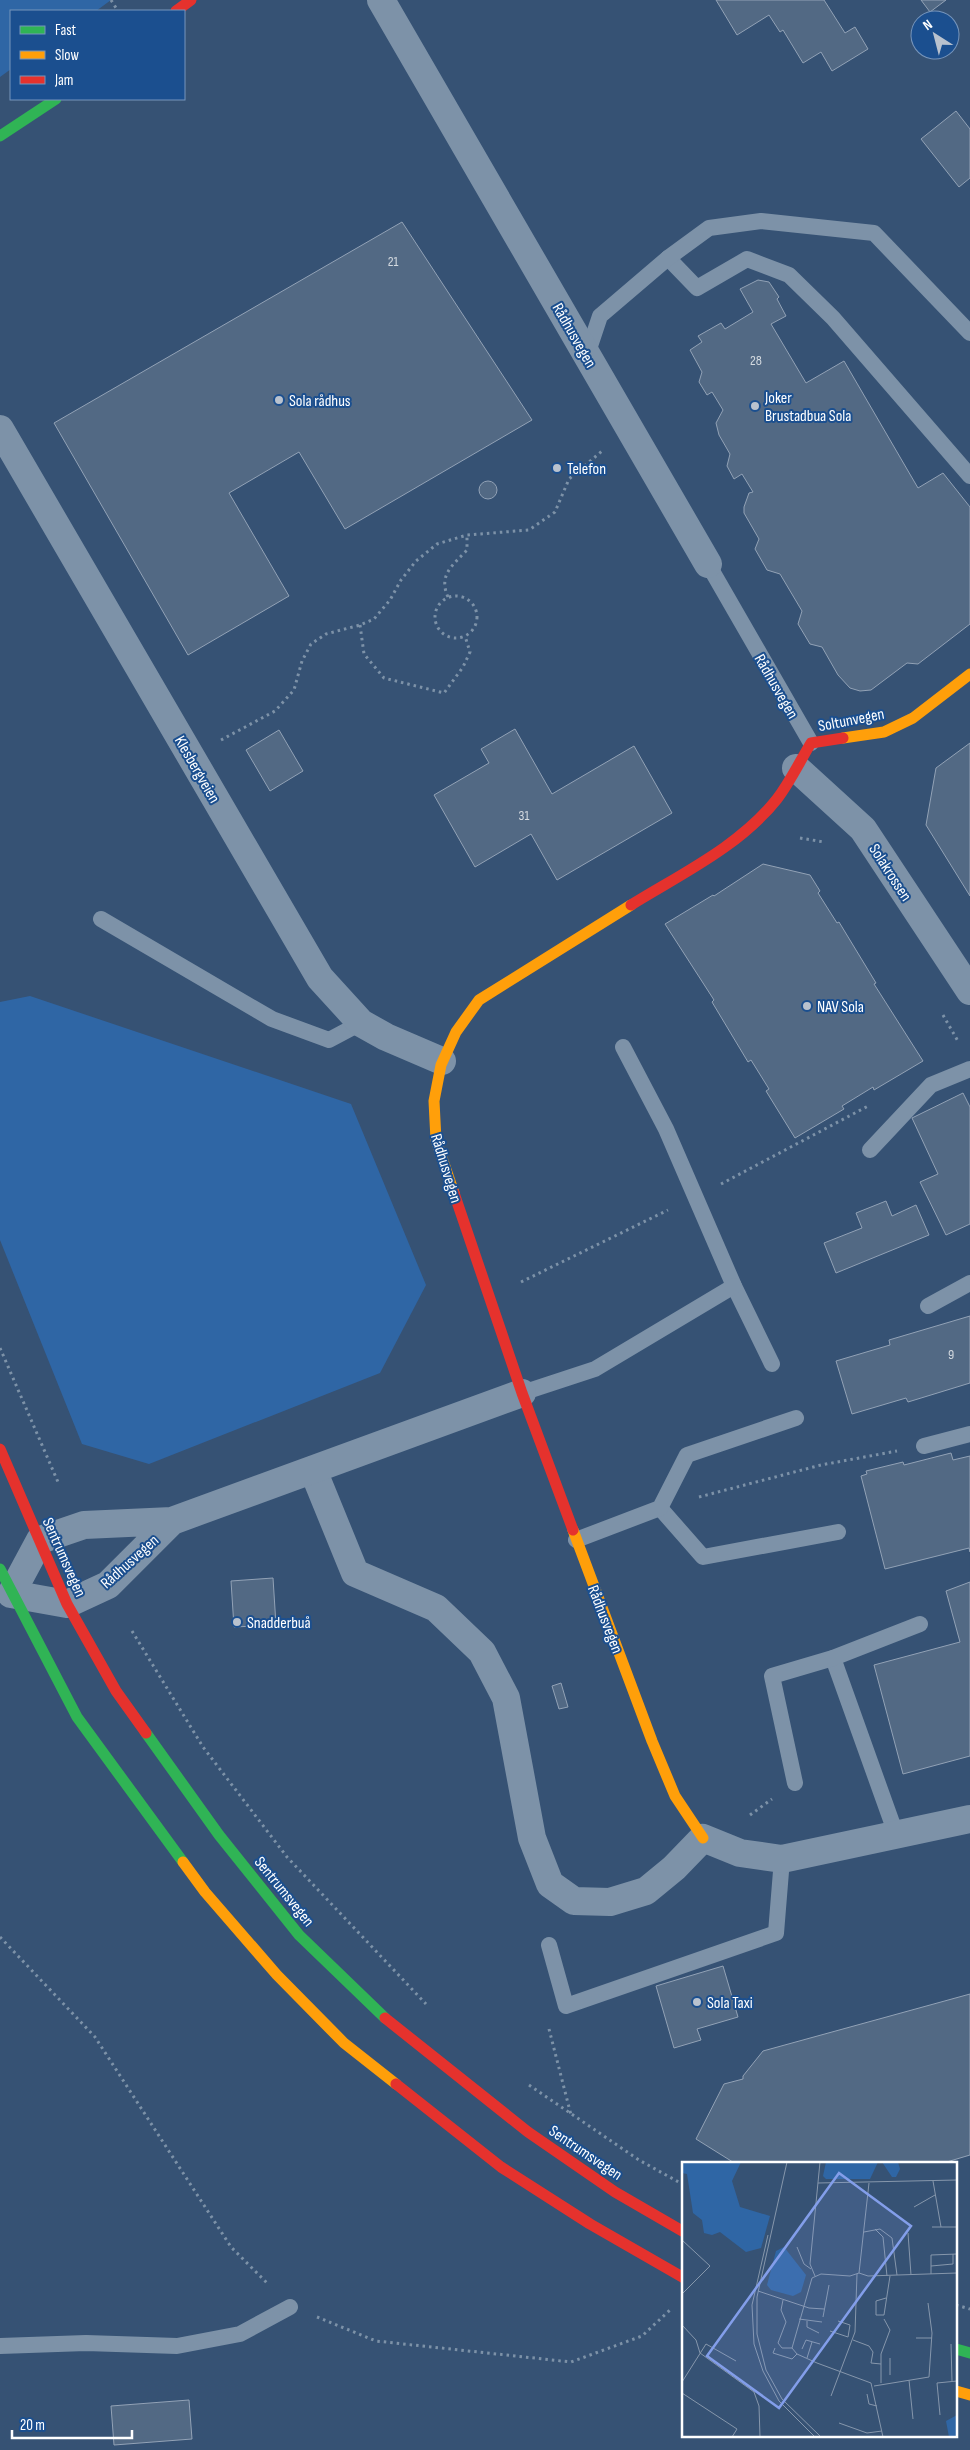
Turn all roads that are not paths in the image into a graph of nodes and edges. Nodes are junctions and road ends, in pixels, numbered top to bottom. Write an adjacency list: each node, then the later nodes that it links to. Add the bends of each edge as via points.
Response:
1 (191, 0): 3 (main road)
2 (380, 0): 8 (street, Rådhusvegen)
3 (177, 10)
4 (54, 100): 5 (main road)
5 (0, 136)
6 (668, 258): 7 (lane, via 708,228 761,221 874,233); 8 (lane, via 600,316); 10 (lane, via 696,288 747,259 789,275 833,318)
7 (970, 333)
8 (587, 355): 11 (street, Rådhusvegen)
9 (0, 429): 17 (street, Klesbergveien, via 320,978)
10 (970, 476)
11 (708, 564): 13 (lane, Rådhusvegen)
12 (970, 674): 13 (main road, Soltunvegen, via 913,718 884,732)
13 (811, 743): 14 (main road, Rådhusvegen)
14 (796, 768): 16 (street, Solakrossen, via 863,829); 19 (main road, Rådhusvegen, via 777,799 746,831 718,852 479,1000 461,1020)
15 (101, 919): 17 (lane, via 272,1019 329,1040)
16 (970, 991)
17 (361, 1023): 19 (street, Klesbergveien)
18 (623, 1047): 23 (lane, via 666,1129)
19 (442, 1061): 26 (main road, Rådhusvegen, via 434,1092 436,1140)
20 (970, 1068): 21 (lane, via 931,1085)
21 (870, 1150)
22 (970, 1283): 24 (lane)
23 (734, 1286): 25 (lane); 26 (lane, via 595,1369)
24 (928, 1306)
25 (772, 1364)
26 (522, 1393): 31 (street, Rådhusvegen); 36 (main road, Rådhusvegen)
27 (796, 1418): 32 (lane, via 687,1455)
28 (970, 1434): 29 (lane)
29 (924, 1446)
30 (0, 1449): 35 (main road, Sentrumsvegen)
31 (312, 1470): 33 (street, Rådhusvegen); 45 (street, via 355,1573 436,1608 482,1652 506,1698 532,1838 550,1884 574,1901 610,1902 646,1891)
32 (660, 1508): 34 (lane, via 703,1557); 36 (lane)
33 (172, 1521): 35 (street, Rådhusvegen, via 84,1525); 39 (street, Rådhusvegen, via 108,1585)
34 (838, 1532)
35 (40, 1540): 38 (street); 39 (main road, Sentrumsvegen)
36 (576, 1540): 45 (main road, Rådhusvegen, via 675,1796)
37 (0, 1569): 38 (main road)
38 (11, 1594): 39 (street); 49 (main road, via 77,1717 205,1892 284,1982 344,2042 501,2167 590,2224)
39 (68, 1604): 48 (main road, Sentrumsvegen, via 116,1692 219,1835 300,1935 379,2014 528,2132 615,2192)
40 (920, 1624): 41 (lane)
41 (833, 1658): 42 (lane, via 772,1676); 44 (lane)
42 (795, 1783)
43 (970, 1819): 44 (street)
44 (896, 1834): 46 (street)
45 (703, 1838): 46 (street, via 740,1853)
46 (782, 1859): 47 (lane, via 776,1933 566,2006)
47 (549, 1945)
48 (682, 2231)
49 (682, 2277)
50 (290, 2306): 51 (lane, via 240,2334 177,2346 86,2343)
51 (0, 2346)

